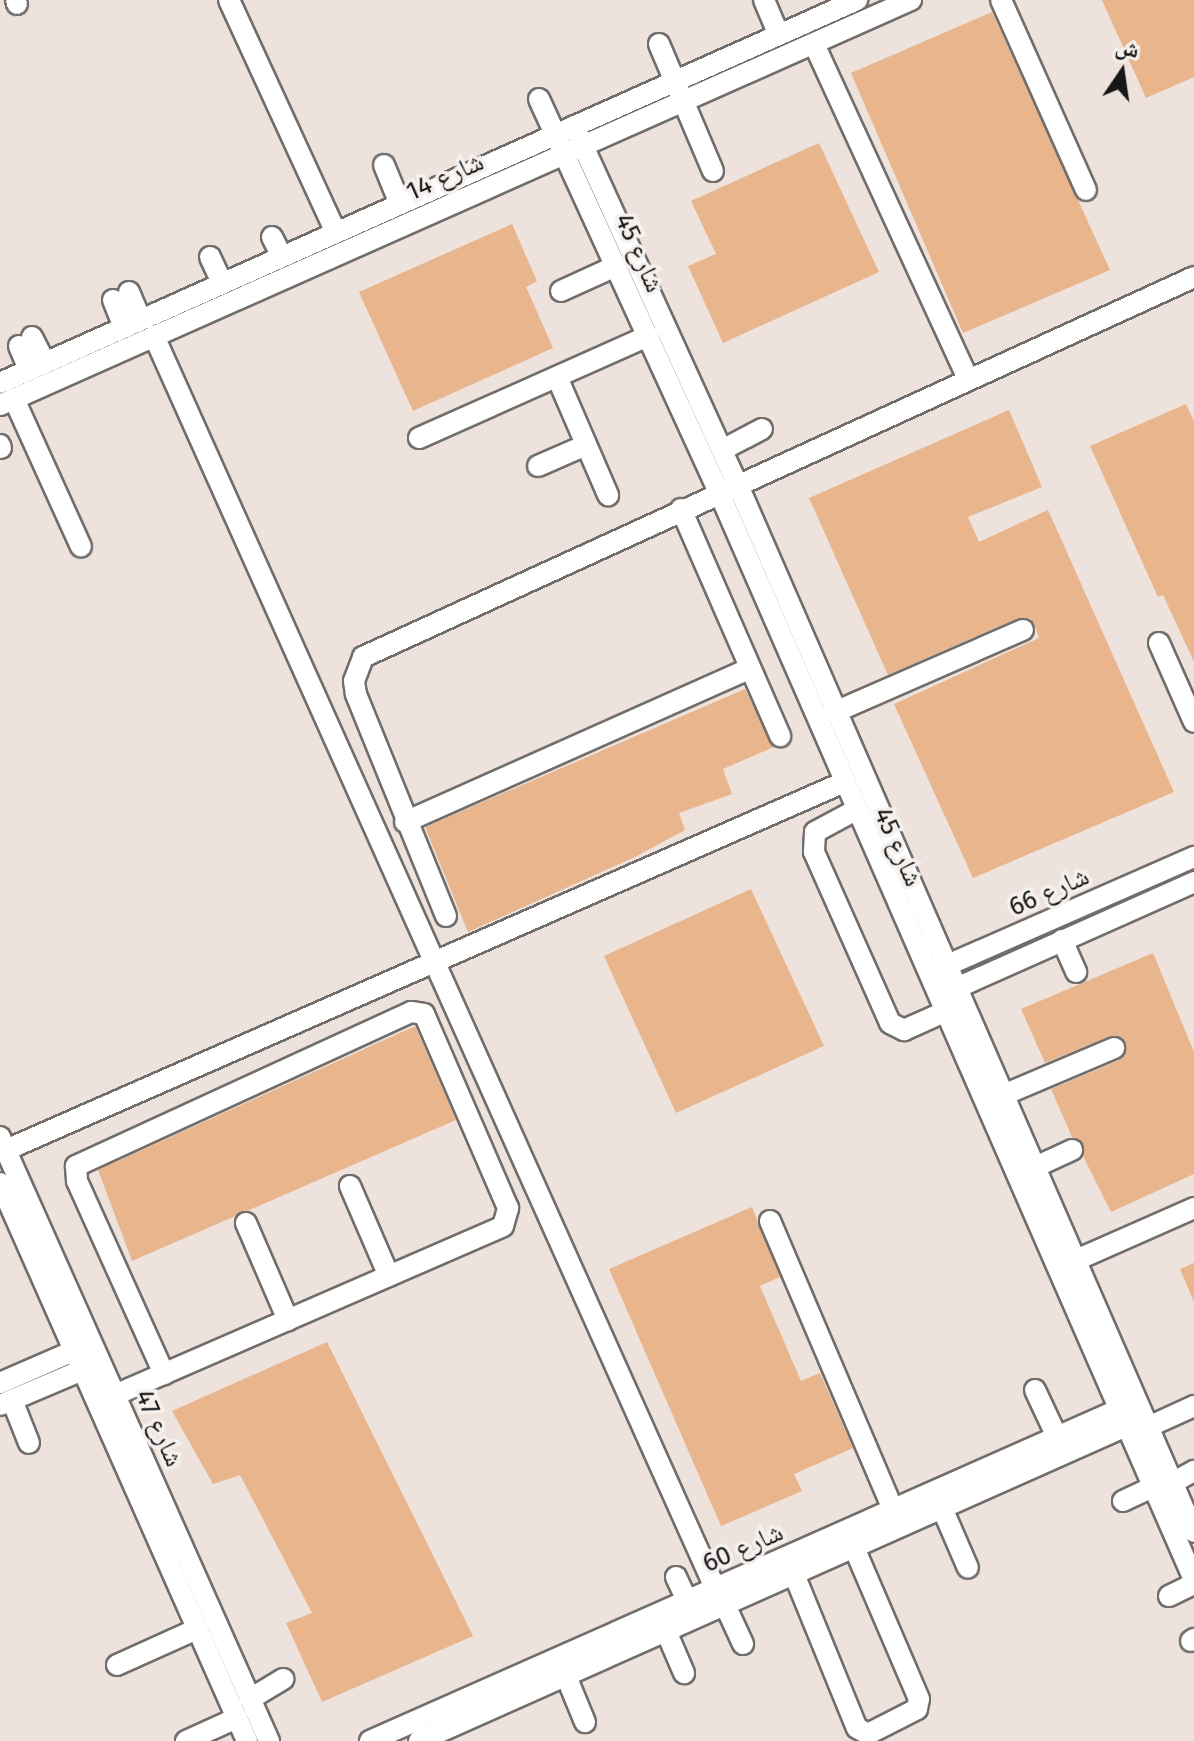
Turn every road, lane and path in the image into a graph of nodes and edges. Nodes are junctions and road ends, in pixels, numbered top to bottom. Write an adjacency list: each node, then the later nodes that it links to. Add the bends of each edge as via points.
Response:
1 (229, 0): 17 (street)
2 (764, 0): 6 (street)
3 (857, 0): 6 (street, شارع 14)
4 (911, 0): 8 (street, شارع 14)
5 (1001, 0): 15 (street)
6 (779, 35): 9 (street, شارع 14)
7 (659, 44): 9 (street)
8 (814, 44): 11 (street, شارع 14); 31 (street)
9 (675, 81): 11 (street); 12 (street, شارع 14)
10 (539, 99): 12 (street)
11 (683, 101): 12 (street, شارع 14); 14 (street)
12 (570, 139): 16 (street, شارع 14); 21 (street, شارع 45); 26 (street, شارع 14); 36 (street, شارع 45)
13 (384, 165): 16 (street)
14 (713, 171)
15 (1086, 190)
16 (400, 204): 17 (street, شارع 14)
17 (336, 233): 20 (street, شارع 14)
18 (272, 237): 20 (street)
19 (210, 257): 23 (street)
20 (282, 257): 23 (street, شارع 14)
21 (616, 266): 24 (street); 27 (street, شارع 45)
22 (1194, 277): 31 (street)
23 (222, 283): 26 (street, شارع 14)
24 (561, 291)
25 (121, 296): 26 (street)
26 (137, 330): 29 (street, شارع 14); 32 (street, شارع 14); 55 (street)
27 (648, 336): 30 (street); 38 (street, شارع 45)
28 (26, 341): 29 (street)
29 (37, 366): 32 (street, شارع 14)
30 (557, 377): 34 (street); 35 (street)
31 (968, 379): 38 (street)
32 (5, 395): 41 (street)
33 (762, 429): 36 (street)
34 (419, 438)
35 (586, 445): 37 (street); 39 (street)
36 (722, 450): 38 (street, شارع 45)
37 (538, 466)
38 (728, 488): 40 (street); 45 (street, شارع 45); 48 (street, شارع 45)
39 (608, 495)
40 (681, 509): 44 (street); 50 (street, via 363,657 354,681 356,694)
41 (81, 547)
42 (1023, 630): 45 (street)
43 (1159, 643): 46 (street)
44 (748, 669): 47 (street); 50 (street)
45 (835, 712): 56 (street, شارع 45)
46 (1194, 722)
47 (780, 736)
48 (842, 783): 49 (street, شارع 45); 55 (street)
49 (854, 811): 56 (street, شارع 45); 58 (street, شارع 66, via 815,832 814,852 890,1023 904,1030)
50 (405, 822): 53 (street)
51 (1194, 857): 56 (street, شارع 66)
52 (1194, 882): 54 (street, شارع 66)
53 (446, 916)
54 (1062, 940): 57 (street); 58 (street, شارع 66)
55 (430, 962): 61 (street); 92 (street)
56 (935, 971): 58 (street, شارع 45)
57 (1076, 972)
58 (944, 1000): 60 (street, شارع 45); 78 (street, شارع 45)
59 (1114, 1048): 60 (street)
60 (1001, 1096): 63 (street, شارع 45)
61 (3, 1144): 72 (street, شارع 47)
62 (1072, 1150): 63 (street)
63 (1033, 1168): 69 (street, شارع 45)
64 (0, 1183): 72 (street, شارع 47)
65 (350, 1186): 70 (street)
66 (1194, 1208): 69 (street)
67 (770, 1221): 85 (street)
68 (246, 1223): 71 (street)
69 (1074, 1261): 78 (street, شارع 45)
70 (389, 1276): 71 (street); 73 (street, via 503,1226 508,1216 429,1019 417,1012 76,1166 77,1181)
71 (288, 1320): 73 (street)
72 (87, 1356): 75 (street, شارع 47); 76 (street); 96 (street, شارع 47)
73 (164, 1374): 75 (street)
74 (1035, 1390): 79 (street)
75 (115, 1395): 102 (street, شارع 47)
76 (4, 1396): 80 (street)
77 (1194, 1406): 78 (street)
78 (1134, 1416): 79 (street, شارع 60); 82 (street, شارع 45); 84 (street, شارع 60)
79 (1057, 1437): 85 (street, شارع 60)
80 (29, 1443)
81 (1194, 1471): 82 (street)
82 (1163, 1485): 83 (street); 86 (street, شارع 45); 91 (street, شارع 45)
83 (1123, 1501)
84 (942, 1508): 87 (street, شارع 60); 88 (street)
85 (893, 1510): 92 (street, شارع 60)
86 (1194, 1532)
87 (854, 1547): 89 (street, شارع 60); 89 (street, via 919,1699 917,1709 868,1734 857,1728)
88 (968, 1568)
89 (794, 1574): 92 (street, شارع 60)
90 (676, 1577): 94 (street)
91 (1194, 1582): 93 (street)
92 (720, 1596): 94 (street, شارع 60); 95 (street, شارع 60); 97 (street)
93 (1169, 1596)
94 (687, 1601): 95 (street, شارع 60)
95 (656, 1628): 99 (street); 100 (street, شارع 60); 105 (street, شارع 60)
96 (197, 1629): 98 (street); 103 (street, شارع 47)
97 (743, 1644)
98 (117, 1665)
99 (684, 1673)
100 (560, 1678): 104 (street); 105 (street, شارع 60)
101 (283, 1679): 102 (street)
102 (250, 1699): 108 (street, شارع 47)
103 (237, 1718): 106 (street); 107 (street, شارع 47)
104 (578, 1723)
105 (413, 1738): 109 (street, شارع 60)
106 (186, 1741)
107 (247, 1741)
108 (269, 1741)
109 (370, 1741)

